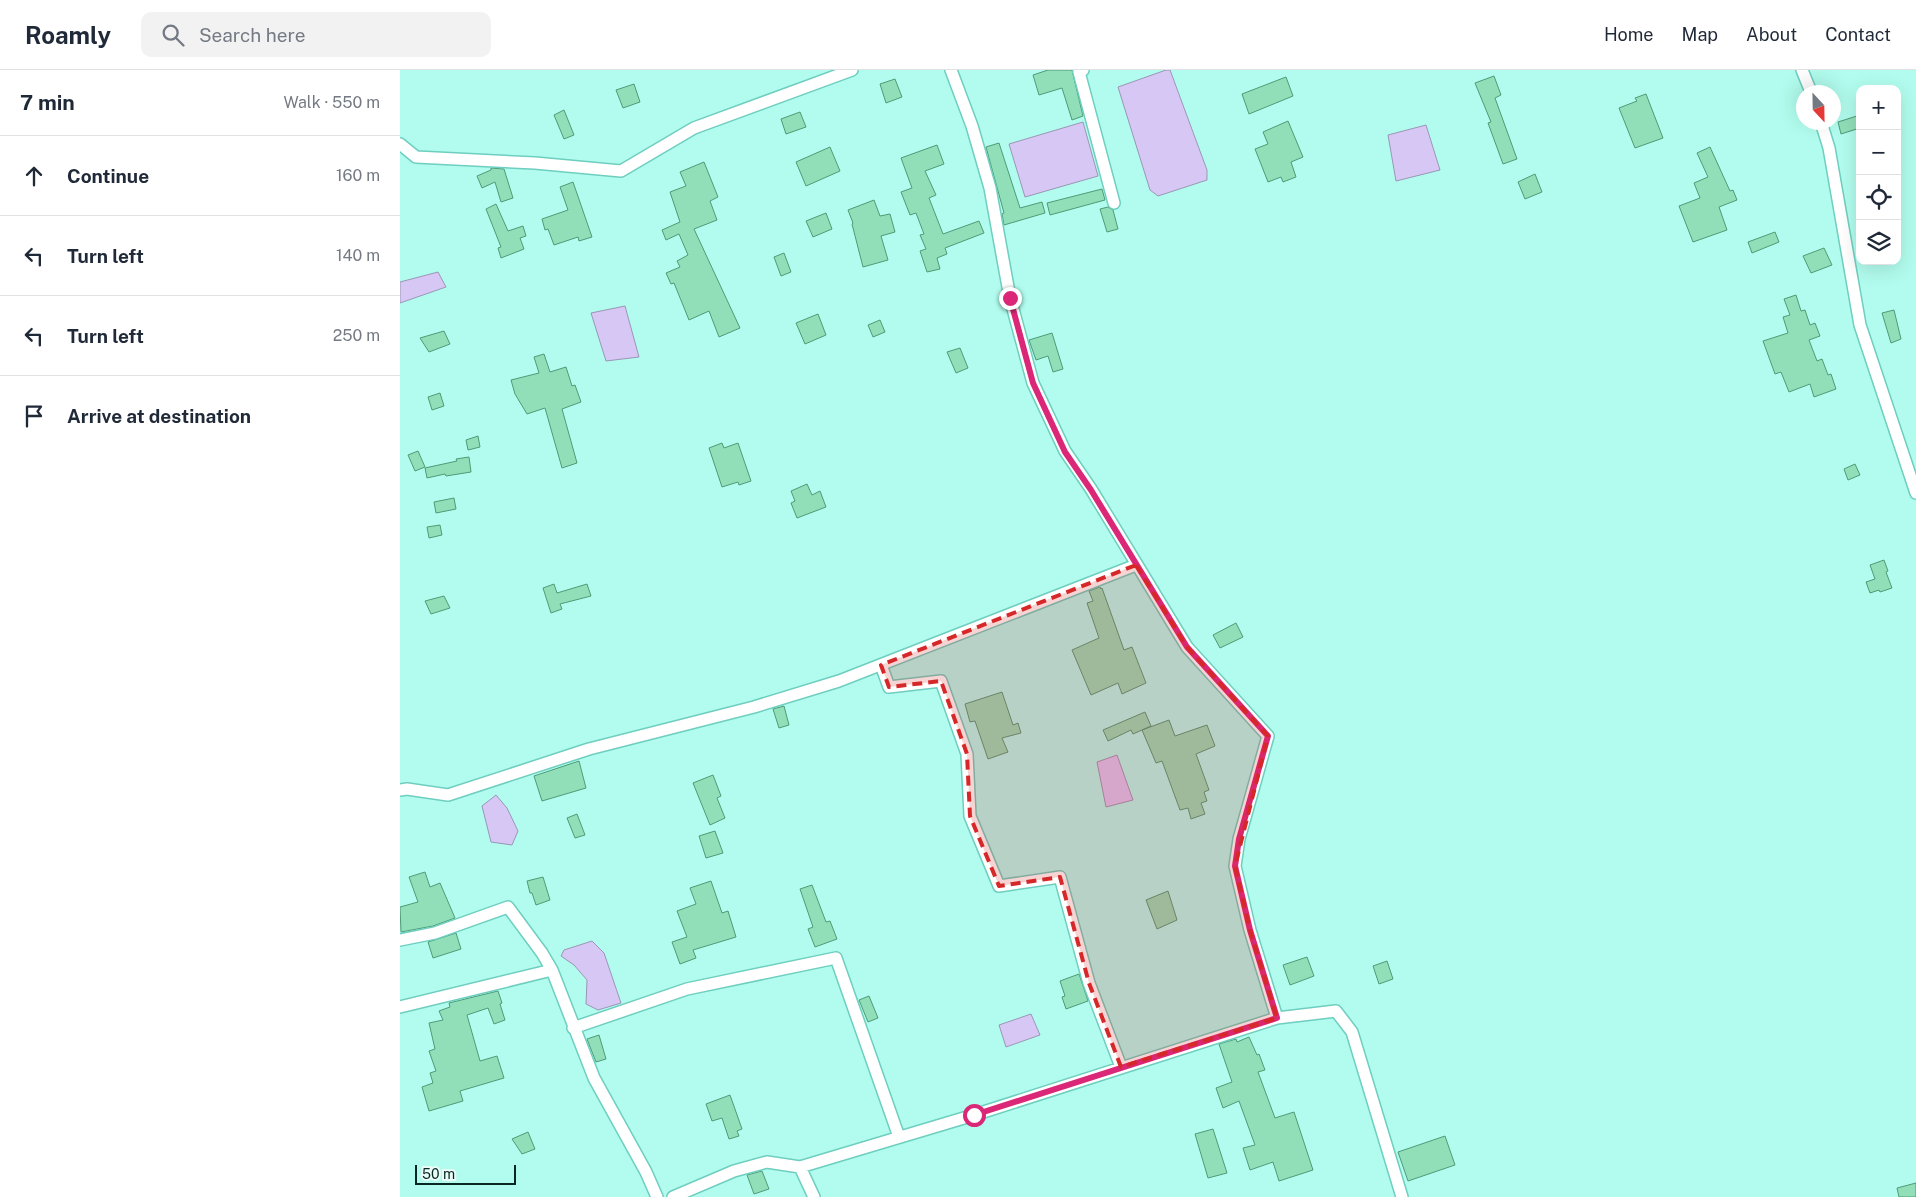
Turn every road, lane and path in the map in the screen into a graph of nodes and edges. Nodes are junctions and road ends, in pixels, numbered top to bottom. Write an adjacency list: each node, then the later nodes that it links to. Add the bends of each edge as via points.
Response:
1 (852, 70): 7 (street, via 694,128 621,171 416,157)
2 (951, 70): 10 (street, via 990,188 1010,298 1033,383 1065,452)
3 (1083, 70): 8 (street, via 1080,72)
4 (1802, 70): 5 (street)
5 (1808, 85)
6 (1823, 130): 9 (street, via 1860,325)
7 (400, 144)
8 (1114, 203)
9 (1916, 493)
10 (1136, 565): 11 (street); 16 (street, via 1187,647 1268,736 1239,839 1235,866 1250,930)
11 (882, 665): 12 (street, via 754,707 589,749 448,795); 18 (street, via 889,687 941,681 967,754 970,816 999,886 1060,877 1089,983)
12 (400, 790)
13 (400, 940): 14 (street, via 435,933 508,907)
14 (552, 970): 15 (street); 17 (street)
15 (400, 1007)
16 (1277, 1018): 18 (street); 24 (street, via 1336,1012 1352,1032)
17 (573, 1028): 19 (street, via 687,989 836,958); 21 (street, via 594,1078)
18 (1121, 1068): 19 (street)
19 (898, 1138): 20 (street)
20 (800, 1167): 22 (street, via 768,1162 734,1171); 23 (street)
21 (657, 1197)
22 (672, 1197)
23 (814, 1197)
24 (1402, 1197)

